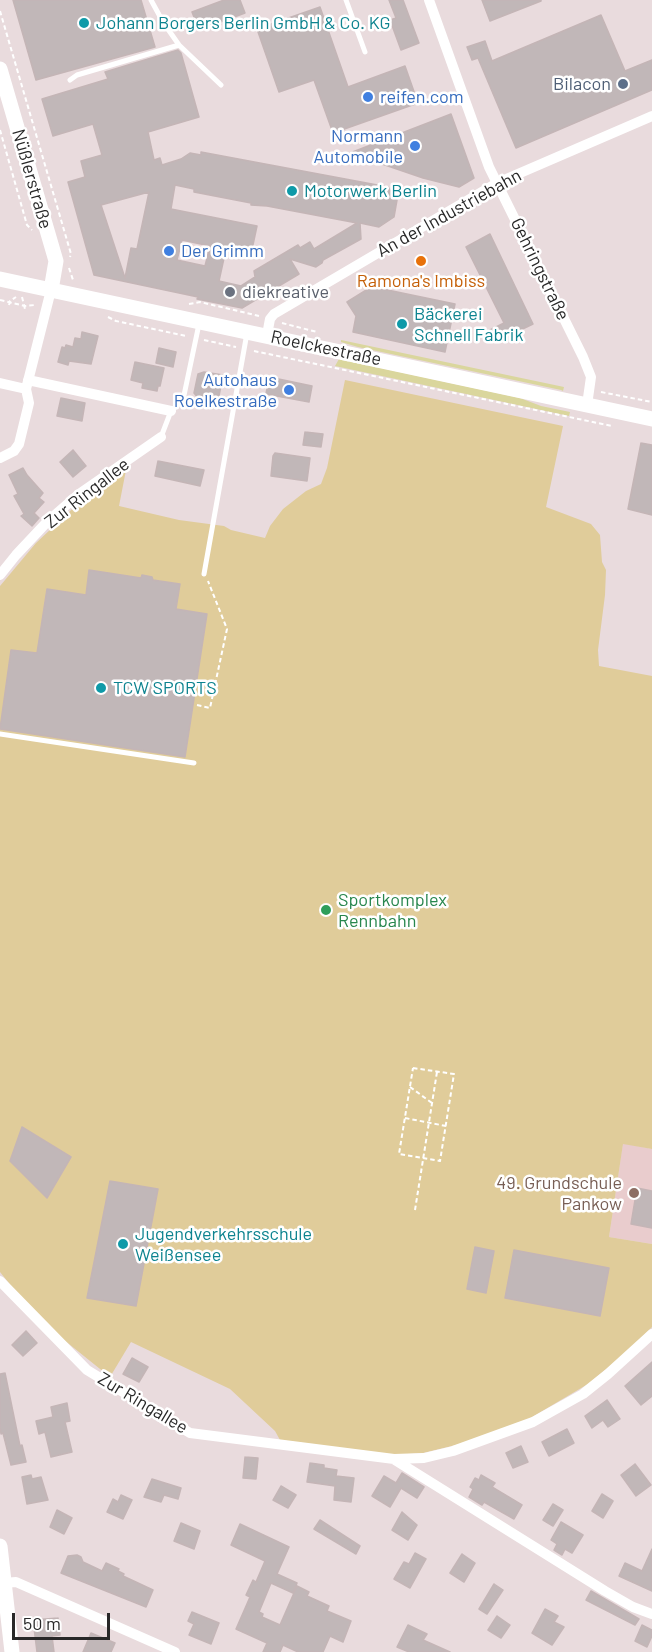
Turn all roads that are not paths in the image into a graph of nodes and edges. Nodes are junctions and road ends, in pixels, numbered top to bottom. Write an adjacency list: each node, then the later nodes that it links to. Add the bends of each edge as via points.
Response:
1 (151, 0): 4 (lane)
2 (346, 0): 5 (lane)
3 (429, 0): 10 (street, Gehringstraße)
4 (180, 45): 7 (lane); 8 (lane)
5 (365, 52)
6 (0, 69): 12 (main road, Nüßlerstraße, via 56,261)
7 (70, 80)
8 (221, 85)
9 (652, 116): 10 (street, An der Industriebahn)
10 (497, 183): 15 (street, An der Industriebahn, via 274,314); 18 (street, Gehringstraße, via 583,357 591,377)
11 (0, 279): 12 (main road, Roelckestraße)
12 (50, 296): 13 (main road, Roelckestraße); 17 (street)
13 (200, 321): 14 (main road, Roelckestraße); 19 (lane, Zur Ringallee, via 183,400)
14 (247, 331): 15 (main road, Roelckestraße); 23 (lane)
15 (267, 335): 18 (main road, Roelckestraße)
16 (0, 383): 17 (street)
17 (27, 385): 19 (street); 22 (street, via 29,403 19,444)
18 (587, 405): 20 (main road, Roelckestraße)
19 (171, 411): 21 (lane, Zur Ringallee)
20 (652, 419)
21 (161, 437): 24 (street, Zur Ringallee, via 79,494 47,522)
22 (0, 458)
23 (204, 574)
24 (0, 575)
25 (0, 734): 26 (lane)
26 (194, 763)
27 (0, 1281): 29 (street, Zur Ringallee, via 87,1370 190,1433)
28 (652, 1334): 29 (street, Zur Ringallee, via 583,1394 533,1422 453,1451 424,1458)
29 (394, 1459): 32 (street, Zur Ringallee, via 605,1591)
30 (0, 1546): 31 (main road)
31 (4, 1583): 33 (main road); 34 (street, via 16,1582)
32 (652, 1614)
33 (12, 1652)
34 (175, 1652)

